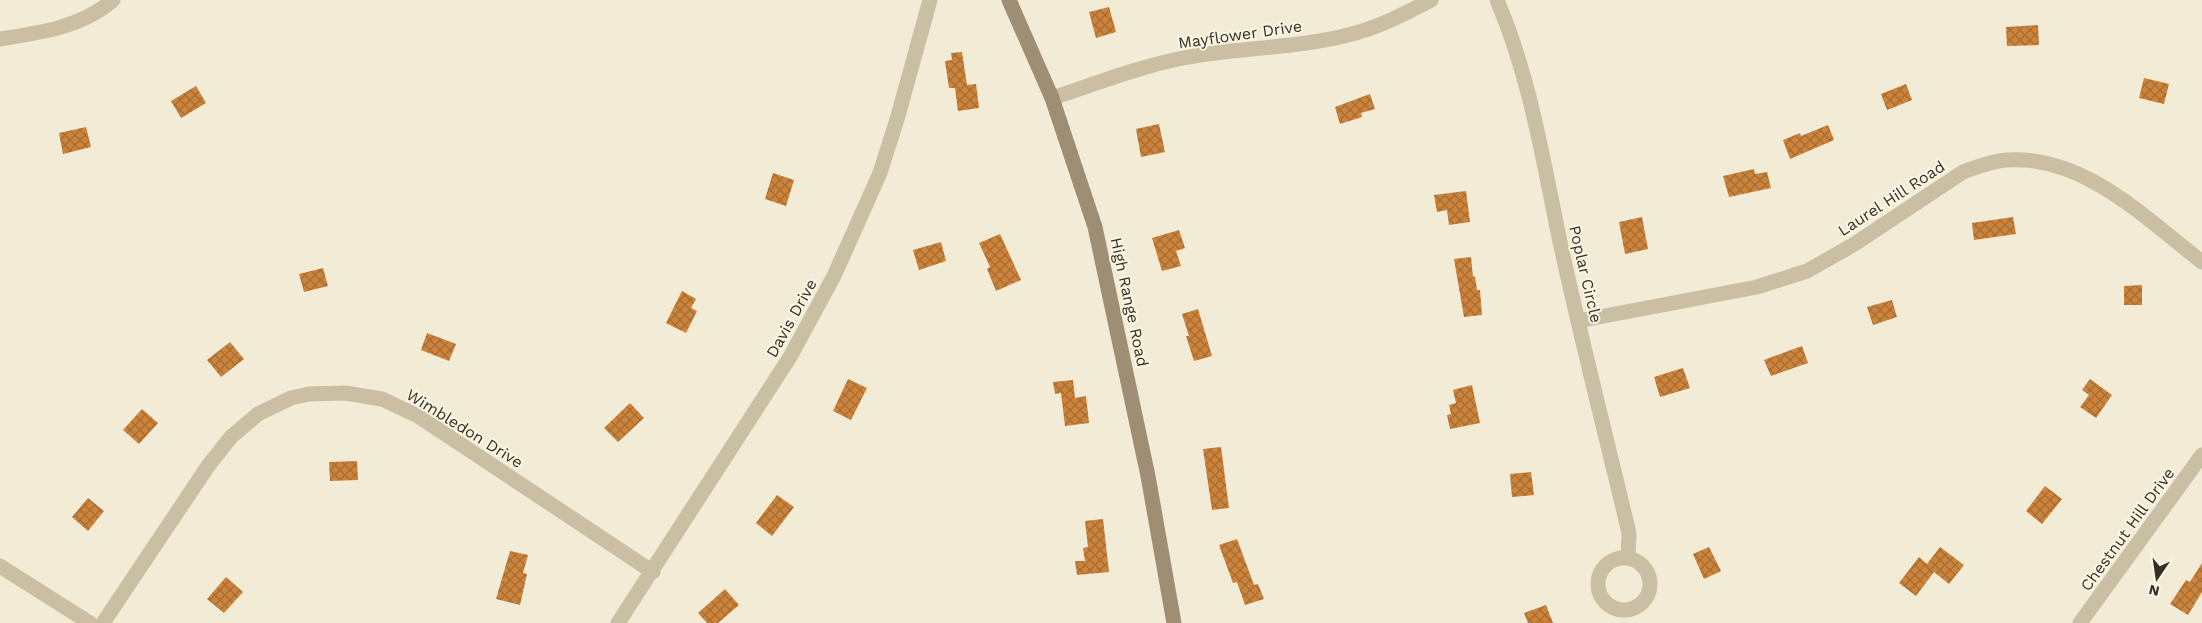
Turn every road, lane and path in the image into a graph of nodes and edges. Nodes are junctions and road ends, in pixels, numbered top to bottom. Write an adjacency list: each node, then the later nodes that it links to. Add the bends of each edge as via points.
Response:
1 (113, 0): 6 (street, via 90,17 57,29)
2 (930, 0): 13 (street, Davis Drive, via 880,173 834,276 790,357)
3 (1009, 0): 7 (street, High Range Road)
4 (1431, 0): 7 (street, Mayflower Drive, via 1382,25 1347,36 1184,58)
5 (1498, 0): 9 (street, Poplar Circle, via 1512,33 1535,118)
6 (0, 39)
7 (1052, 98): 17 (street, High Range Road, via 1104,262)
8 (2202, 262): 9 (street, Laurel Hill Road, via 2094,182 2048,164 2006,160 1963,172 1830,260 1791,277 1757,287)
9 (1578, 321): 11 (street, Poplar Circle, via 1629,533)
10 (2202, 455): 18 (street, Chestnut Hill Drive)
11 (1628, 558)
12 (0, 566): 14 (street)
13 (653, 572): 15 (street, Wimbledon Drive, via 418,416 382,399 345,393 309,394 291,398 258,414 230,437); 16 (street, Davis Drive)
14 (90, 623)
15 (103, 623)
16 (618, 623)
17 (1174, 623)
18 (2080, 623)

